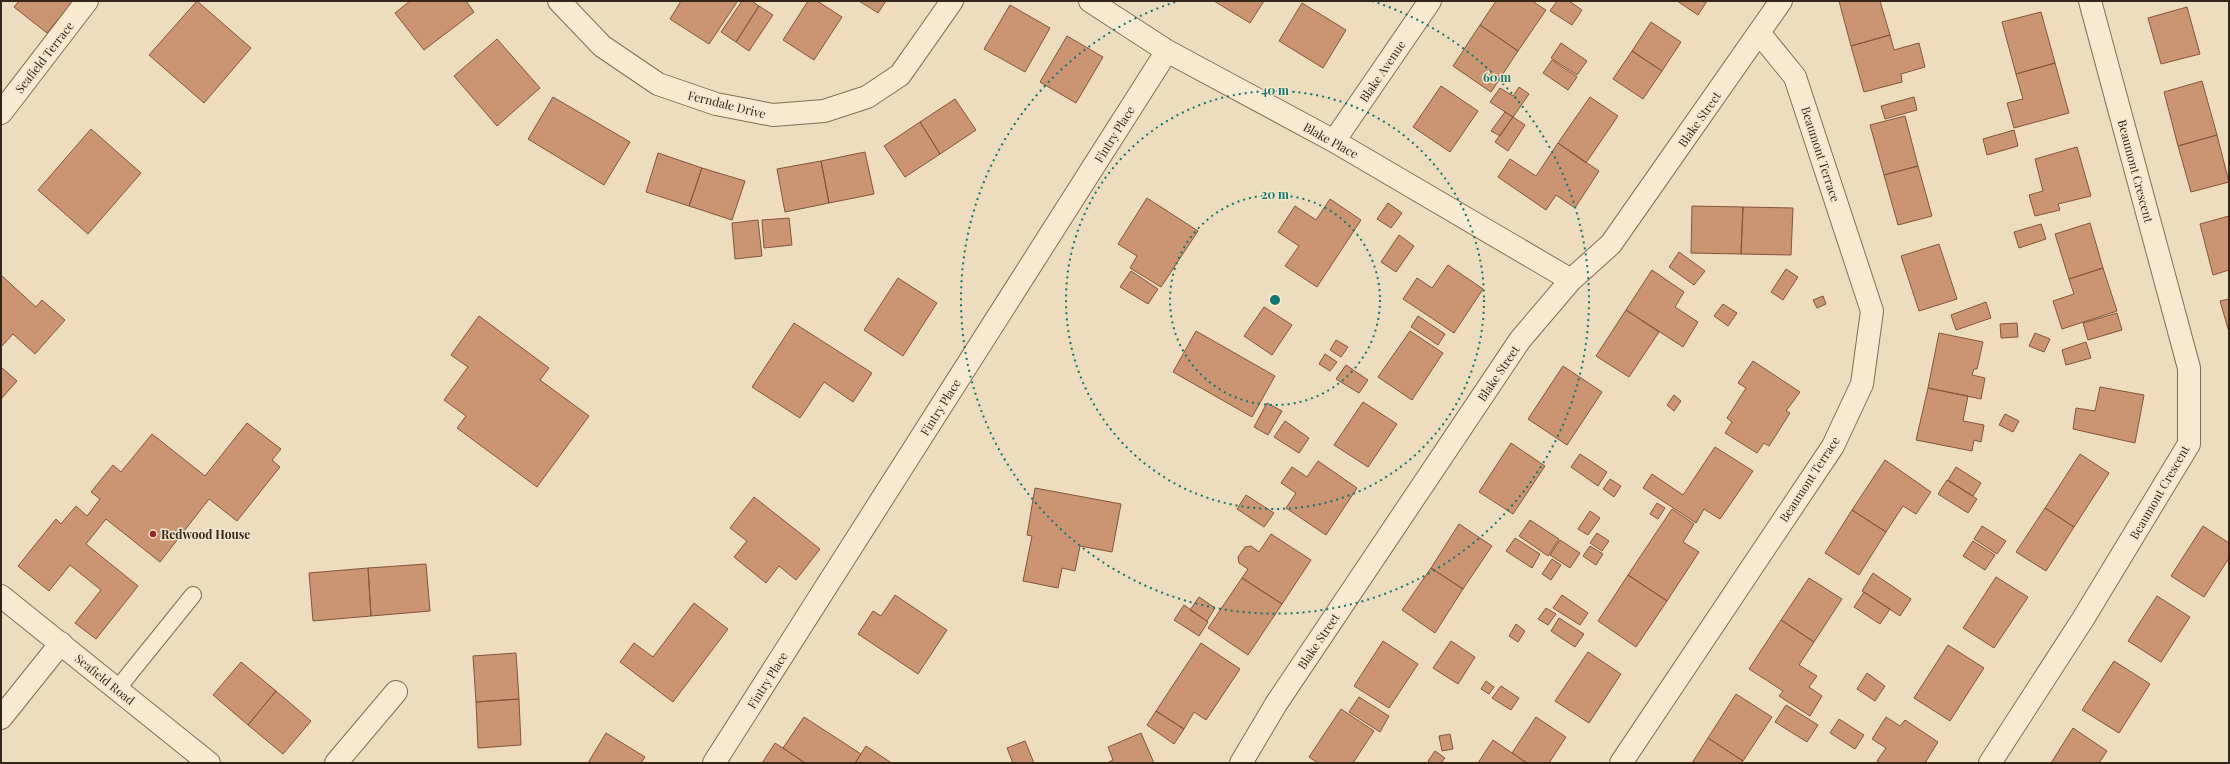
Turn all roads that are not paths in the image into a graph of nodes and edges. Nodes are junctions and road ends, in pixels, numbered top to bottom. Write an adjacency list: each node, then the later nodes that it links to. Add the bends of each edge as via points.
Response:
1 (87, 1): 10 (street, Seafield Terrace)
2 (559, 1): 3 (street, Ferndale Drive, via 602,46 658,84 716,104 773,115 824,111 867,97 900,75)
3 (952, 1)
4 (1090, 1): 9 (street, Blake Place)
5 (1430, 1): 11 (street, Blake Avenue)
6 (1781, 1): 8 (street, Blake Street)
7 (2090, 1): 24 (street, Beaumont Crescent, via 2189,368 2189,444 2083,618)
8 (1760, 34): 12 (street, Blake Street, via 1611,244); 23 (street, Beaumont Terrace, via 1795,77 1872,311 1862,384 1833,446)
9 (1167, 51): 11 (street, Blake Place); 21 (street, Fintry Place)
10 (1, 113)
11 (1334, 141): 12 (street, Blake Place)
12 (1571, 280): 22 (street, Blake Street, via 1520,340 1276,704)
13 (193, 595): 16 (lane)
14 (1, 596): 15 (street, Seafield Road)
15 (61, 643): 16 (street, Seafield Road); 18 (street)
16 (118, 688): 19 (street, Seafield Road)
17 (396, 692): 20 (street)
18 (1, 718)
19 (209, 763)
20 (336, 763)
21 (714, 763)
22 (1240, 763)
23 (1621, 763)
24 (1990, 763)

